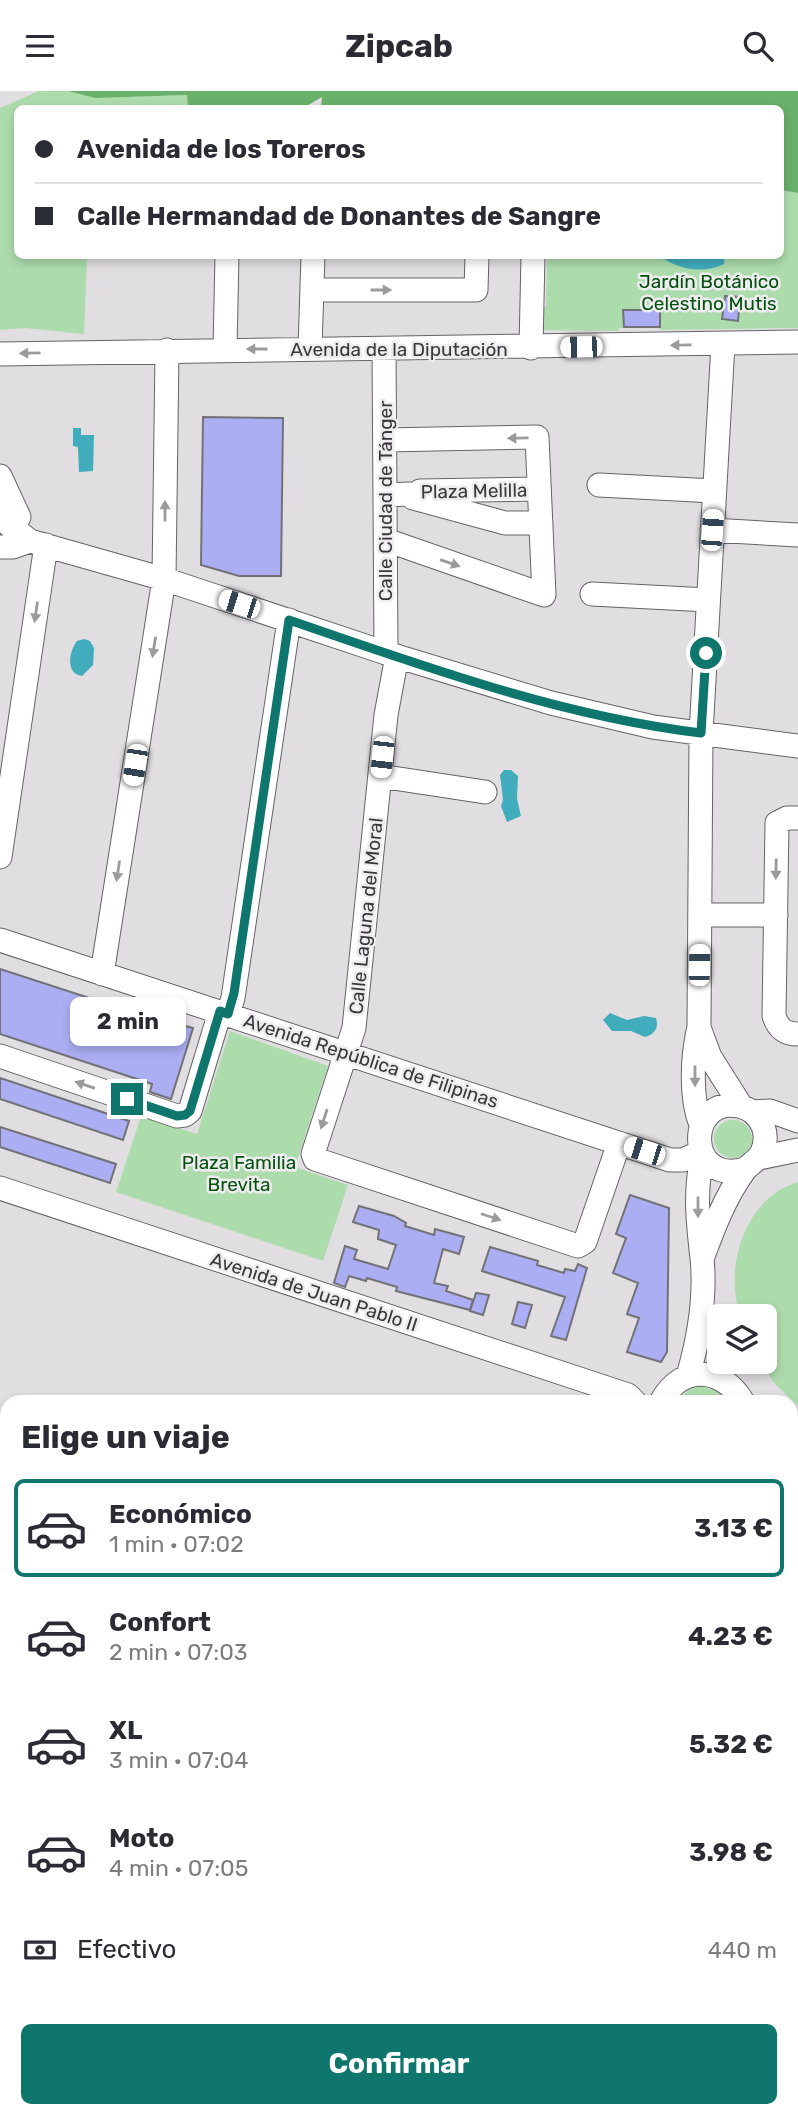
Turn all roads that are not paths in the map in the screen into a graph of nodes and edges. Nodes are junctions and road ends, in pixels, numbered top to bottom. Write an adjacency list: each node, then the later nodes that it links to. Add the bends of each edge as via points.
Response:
1 (227, 259): 9 (street)
2 (313, 259): 5 (street)
3 (477, 259): 5 (street, one-way to 3, via 477,290)
4 (533, 259): 8 (street)
5 (312, 290): 10 (street)
6 (798, 342): 7 (street, Avenida de la Diputación)
7 (723, 344): 8 (street, Avenida de la Diputación, one-way to 8); 17 (street)
8 (531, 348): 11 (street, Avenida de la Diputación)
9 (225, 349): 10 (street, Avenida de la Diputación, one-way to 9); 12 (street, Avenida de la Diputación)
10 (310, 349): 11 (street, Avenida de la Diputación)
11 (384, 349): 14 (street, Calle Ciudad de Tánger)
12 (167, 350): 13 (street, Avenida de la Diputación, one-way to 13); 26 (street, one-way to 12)
13 (0, 354)
14 (385, 440): 16 (street, one-way to 14, via 537,437); 19 (street, Calle Ciudad de Tánger)
15 (600, 485): 17 (street)
16 (539, 489): 18 (street, Plaza Melilla); 21 (street)
17 (715, 491): 22 (street)
18 (410, 494): 19 (street, Plaza Melilla); 21 (street, Plaza Melilla, via 505,523)
19 (385, 495): 25 (street, Calle Ciudad de Tánger)
20 (2, 498): 24 (street, via 20,520)
21 (541, 523): 25 (street, one-way to 21, via 544,595)
22 (712, 530): 23 (street); 28 (street)
23 (798, 535)
24 (16, 540): 26 (street); 36 (street, one-way to 36)
25 (386, 540): 30 (street, Calle Ciudad de Tánger)
26 (164, 579): 29 (street); 40 (street, one-way to 40)
27 (592, 594): 28 (street)
28 (708, 600): 31 (street)
29 (289, 620): 30 (street); 41 (street, via 234,993)
30 (391, 654): 31 (street, via 602,716); 33 (street, Calle Laguna del Moral)
31 (701, 733): 32 (street); 42 (street)
32 (798, 746)
33 (380, 776): 34 (street); 44 (street, Calle Laguna del Moral, via 354,1028)
34 (485, 792)
35 (798, 818): 38 (street, one-way to 38, via 777,824)
36 (0, 857)
37 (712, 915): 38 (street)
38 (776, 915): 43 (street, via 774,1016 778,1026)
39 (0, 940): 40 (street, Avenida República de Filipinas)
40 (102, 974): 41 (street, Avenida República de Filipinas)
41 (224, 1013): 44 (street, Avenida República de Filipinas); 45 (street, one-way to 45, via 185,1115)
42 (699, 1027): 46 (street, via 710,1057); 48 (street, one-way to 48, via 695,1111)
43 (798, 1034)
44 (346, 1054): 49 (street, Avenida República de Filipinas); 49 (street, Calle Laguna del Moral, one-way to 49, via 315,1159 578,1246 585,1242)
45 (0, 1056)
46 (747, 1109): 47 (street); 48 (street, via 732,1105 714,1111); 52 (street, via 759,1119 765,1138)
47 (798, 1121)
48 (701, 1125): 51 (street)
49 (619, 1143): 51 (street, Avenida República de Filipinas, via 670,1160)
50 (798, 1150): 52 (street)
51 (702, 1153): 52 (street, via 717,1168 736,1171); 54 (street, one-way to 54, via 698,1173)
52 (752, 1163): 54 (street, via 714,1226)
53 (0, 1188): 58 (street, Avenida de Juan Pablo II)
54 (702, 1259): 55 (street)
55 (700, 1336): 56 (street); 57 (street)
56 (688, 1376): 57 (street); 61 (street)
57 (716, 1376): 62 (street)
58 (620, 1395)
59 (640, 1395): 60 (street, Avenida de Juan Pablo II, via 649,1391)
60 (659, 1395)
61 (666, 1395)
62 (737, 1395)

